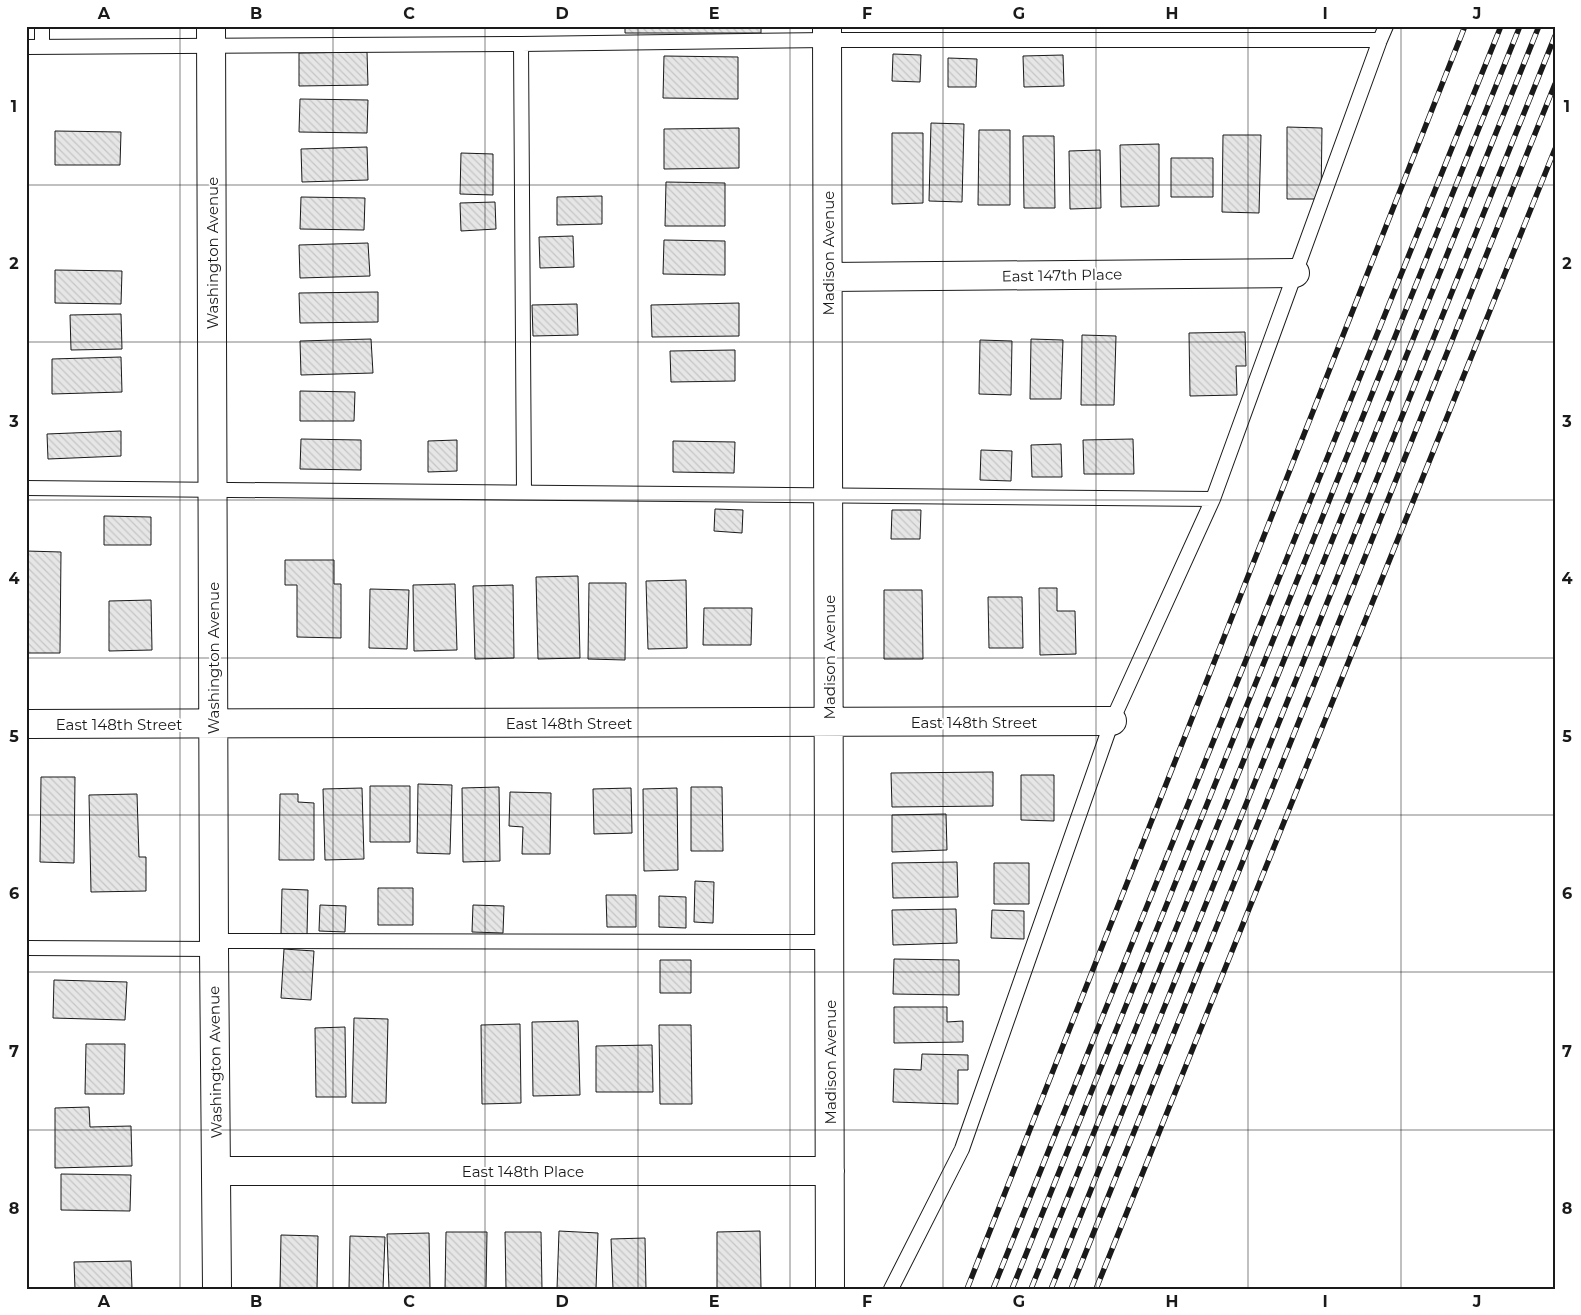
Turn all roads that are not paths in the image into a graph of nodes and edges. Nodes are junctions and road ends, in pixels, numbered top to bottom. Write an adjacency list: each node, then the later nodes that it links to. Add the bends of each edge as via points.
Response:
1 (42, 26): 8 (lane)
2 (1386, 26): 5 (lane)
3 (827, 33): 5 (lane); 6 (lane); 10 (street, Madison Avenue)
4 (212, 36): 6 (lane); 8 (lane); 12 (street, Washington Avenue)
5 (1380, 40): 9 (lane)
6 (521, 44): 13 (lane)
7 (26, 47): 8 (lane)
8 (42, 47)
9 (1296, 273): 10 (street, East 147th Place); 15 (lane)
10 (828, 277): 14 (street, Madison Avenue)
11 (26, 488): 12 (lane)
12 (212, 490): 13 (lane); 19 (street, Washington Avenue)
13 (524, 492): 14 (lane)
14 (829, 495): 15 (lane); 16 (street, Madison Avenue)
15 (1213, 499): 17 (lane)
16 (829, 722): 17 (street, East 148th Street); 19 (street, East 148th Street); 20 (street, Madison Avenue)
17 (1112, 722): 27 (lane, via 962,1149)
18 (26, 724): 19 (street, East 148th Street)
19 (213, 724): 21 (street, Washington Avenue)
20 (829, 942): 21 (lane); 24 (street, Madison Avenue)
21 (214, 945): 22 (lane); 23 (street, Washington Avenue)
22 (26, 948)
23 (216, 1171): 24 (street, East 148th Place); 25 (street, Washington Avenue)
24 (830, 1171): 26 (street, Madison Avenue)
25 (217, 1289)
26 (830, 1289)
27 (891, 1289)

